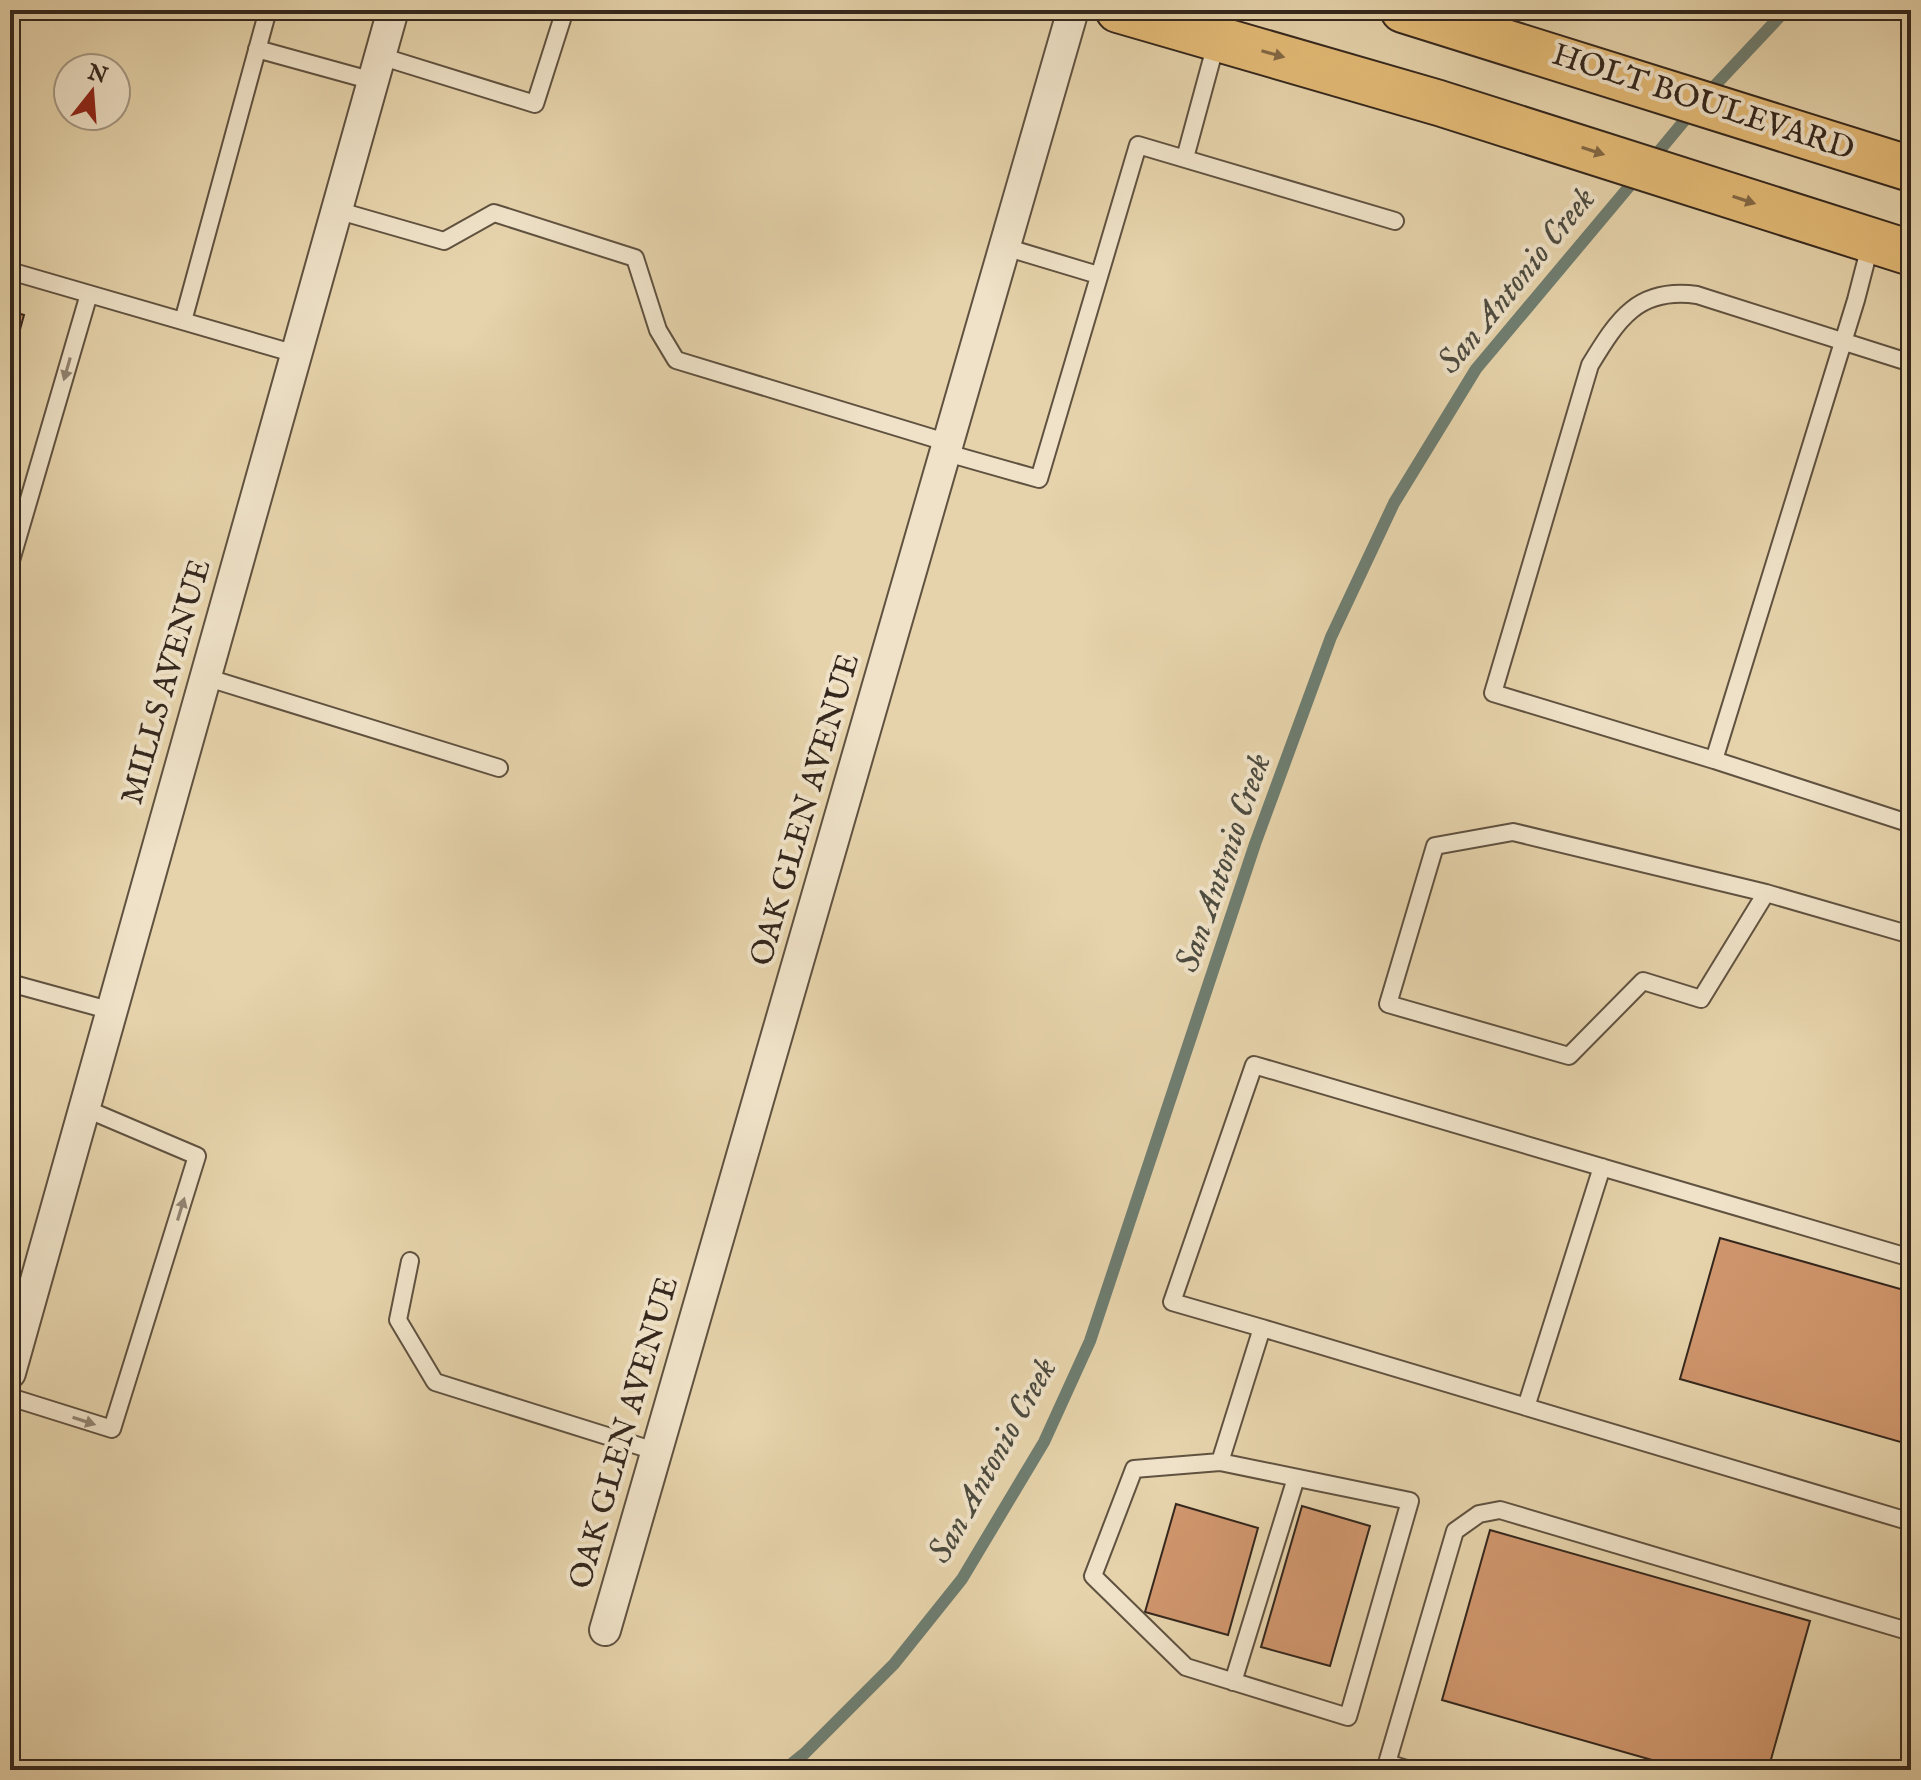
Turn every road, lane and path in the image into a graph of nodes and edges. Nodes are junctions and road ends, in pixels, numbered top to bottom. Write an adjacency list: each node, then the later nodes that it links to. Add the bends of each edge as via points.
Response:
1 (268, 10): 9 (lane)
2 (393, 10): 10 (street, MILLS AVENUE)
3 (565, 10): 10 (lane, via 535,104)
4 (1073, 10): 16 (street, OAK GLEN AVENUE)
5 (1118, 10): 8 (main road)
6 (1403, 10): 7 (main road, HOLT BOULEVARD)
7 (1467, 19): 12 (main road, HOLT BOULEVARD, via 1576,63)
8 (1217, 38): 11 (lane); 15 (main road, one-way to 15, via 1519,127)
9 (257, 49): 10 (lane); 20 (lane)
10 (377, 69): 13 (street, MILLS AVENUE)
11 (1185, 158): 14 (lane); 18 (lane, via 1138,145)
12 (1911, 169)
13 (336, 210): 22 (street, MILLS AVENUE); 24 (lane, via 444,241 494,213 635,258 658,330 676,360)
14 (1395, 221)
15 (1891, 246): 21 (lane)
16 (1005, 247): 18 (lane); 24 (street, OAK GLEN AVENUE)
17 (10, 271): 19 (lane)
18 (1098, 275): 24 (lane, via 1039,479)
19 (89, 294): 20 (lane); 25 (lane, one-way to 25)
20 (183, 321): 22 (lane)
21 (1844, 342): 23 (lane); 27 (lane); 27 (lane, via 1677,293 1654,296 1633,308 1590,365 1493,693)
22 (296, 354): 26 (street, MILLS AVENUE)
23 (1911, 363)
24 (948, 448): 42 (street, OAK GLEN AVENUE)
25 (10, 564)
26 (205, 677): 28 (lane); 33 (street, MILLS AVENUE)
27 (1714, 760): 29 (lane)
28 (499, 768)
29 (1911, 824)
30 (1766, 893): 30 (lane, via 1513,832 1435,846 1388,1004 1569,1056 1643,981 1701,999); 31 (lane)
31 (1911, 935)
32 (10, 983): 33 (lane)
33 (112, 1011): 34 (street, MILLS AVENUE)
34 (84, 1108): 39 (street, MILLS AVENUE); 40 (lane, one-way to 34, via 112,1429 197,1156)
35 (1602, 1167): 36 (lane); 38 (lane, via 1254,1065 1172,1302); 41 (lane)
36 (1911, 1258)
37 (410, 1261): 42 (lane, via 398,1320 435,1382)
38 (1262, 1328): 41 (lane); 43 (lane)
39 (10, 1373)
40 (10, 1397)
41 (1526, 1407): 45 (lane)
42 (658, 1452): 46 (street, OAK GLEN AVENUE)
43 (1220, 1462): 44 (lane); 48 (lane, via 1134,1469 1093,1576 1186,1667)
44 (1296, 1478): 48 (lane); 48 (lane, via 1410,1501 1348,1717)
45 (1911, 1522)
46 (605, 1630)
47 (1911, 1632): 49 (lane, via 1500,1510 1479,1514 1455,1531 1387,1763)
48 (1233, 1682)
49 (1410, 1770)

